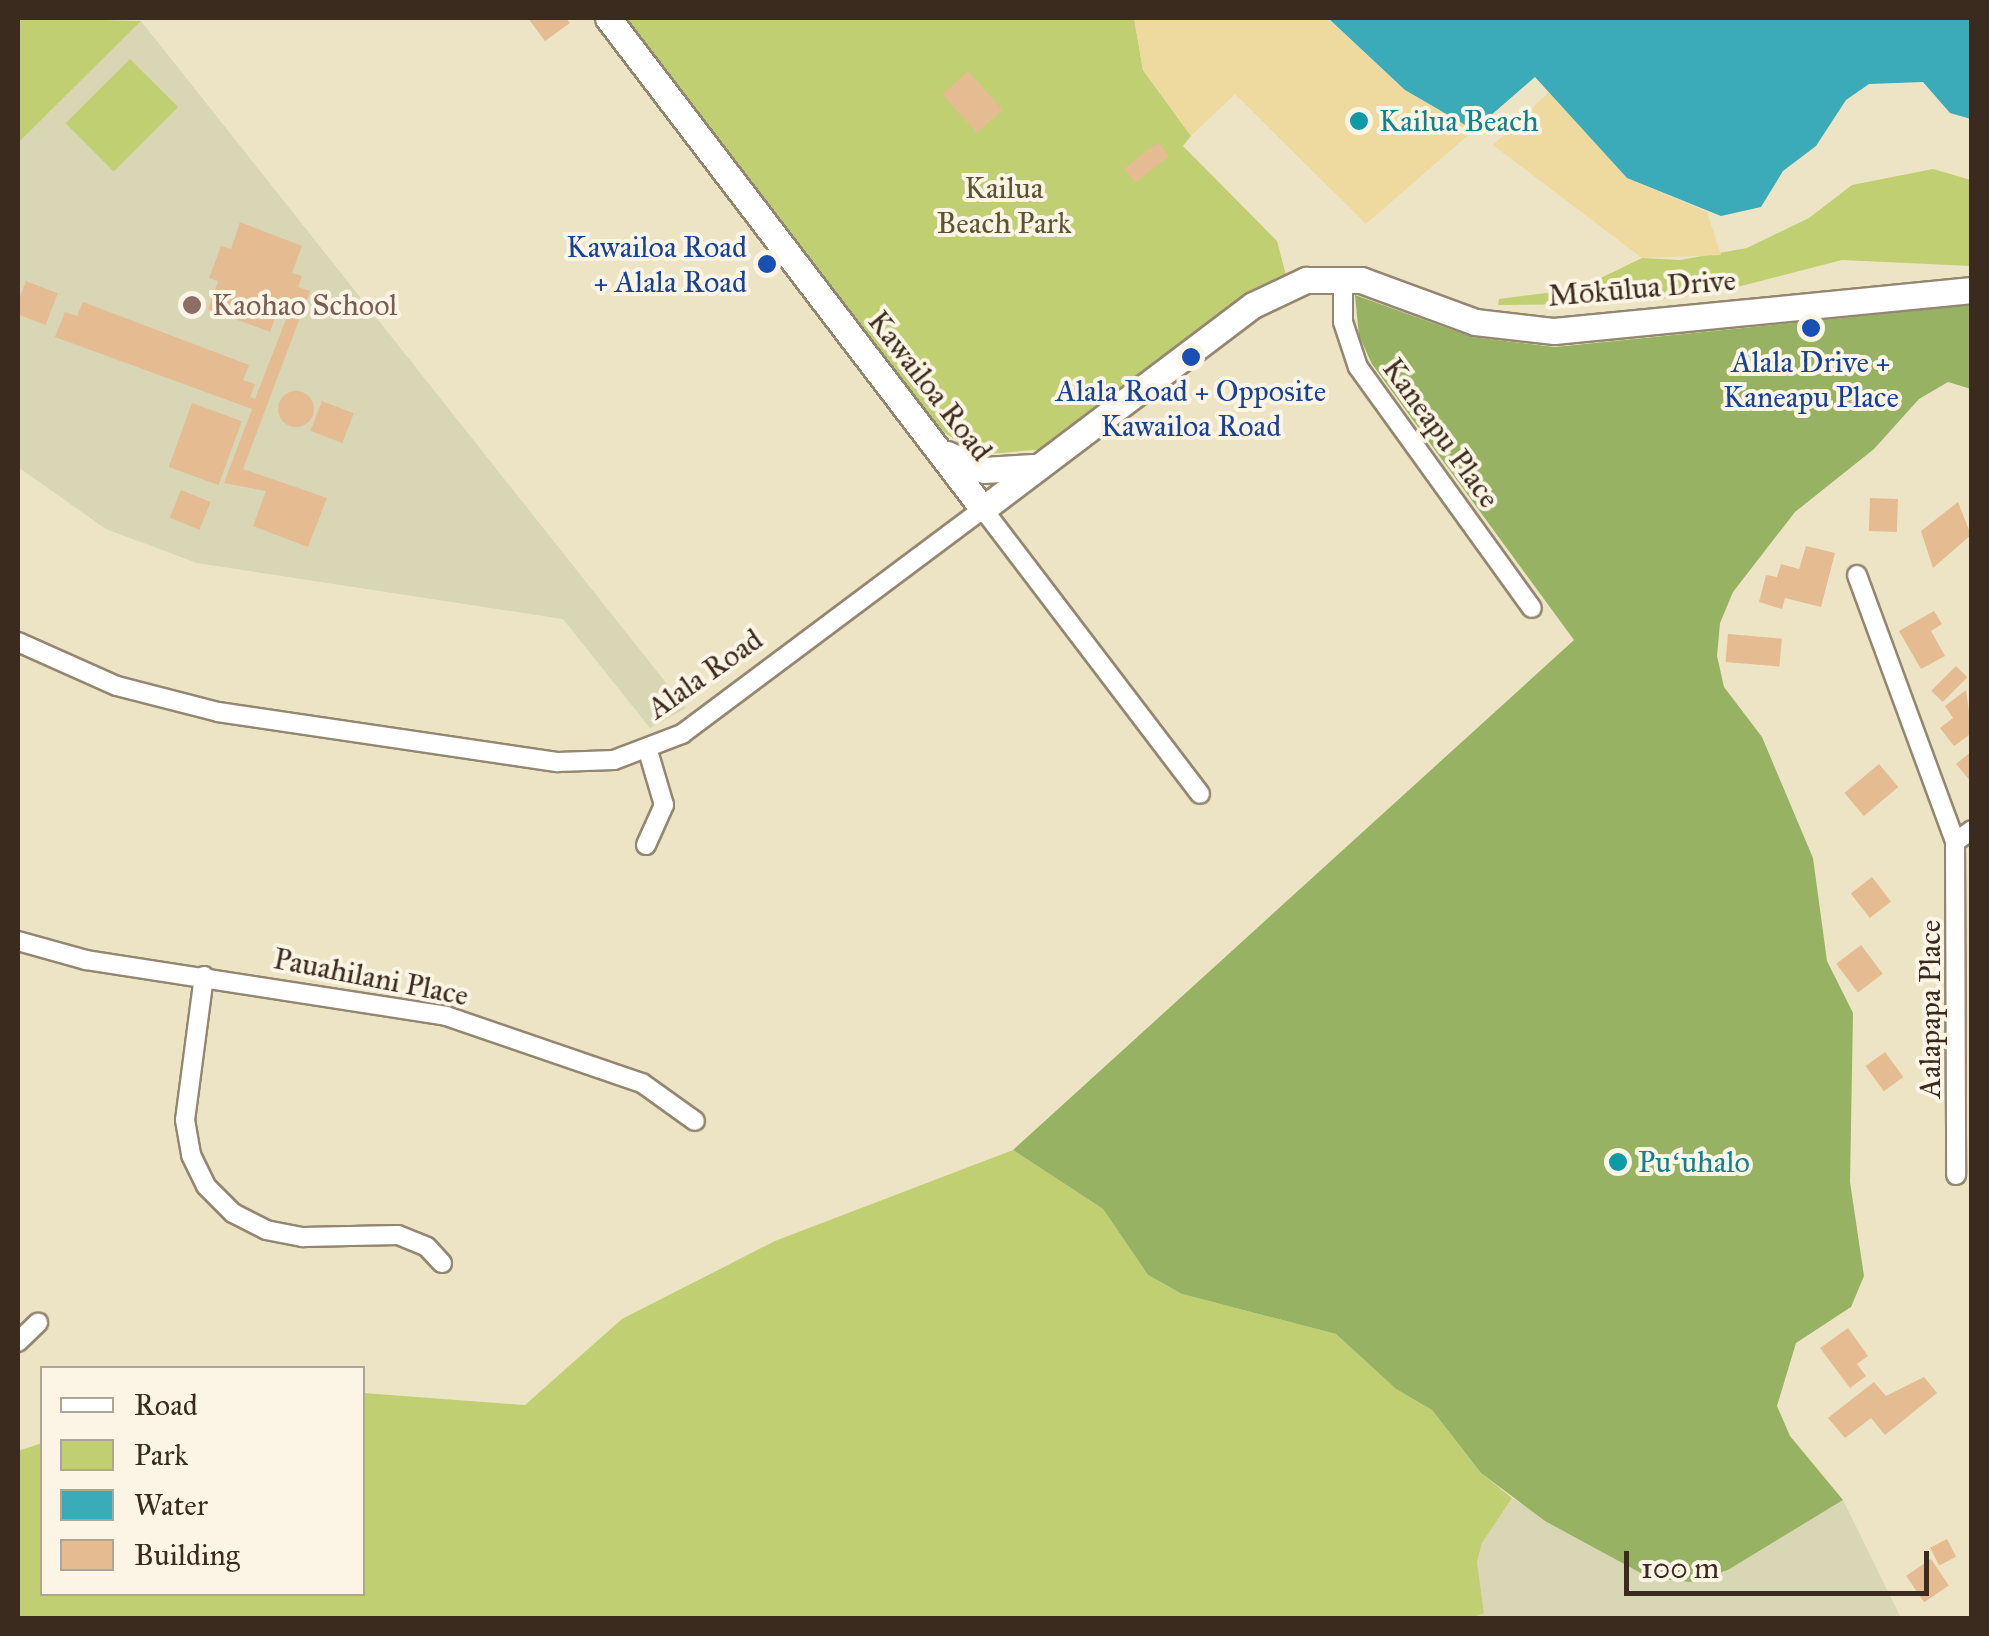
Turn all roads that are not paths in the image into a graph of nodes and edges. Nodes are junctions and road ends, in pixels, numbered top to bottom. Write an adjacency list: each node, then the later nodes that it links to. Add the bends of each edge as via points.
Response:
1 (608, 18): 4 (street, Kawailoa Road)
2 (1334, 278): 3 (street, Mōkūlua Drive, via 1476,322 1554,331); 5 (street, Alala Road, via 1270,294); 8 (street, Kaneapu Place, via 1358,367)
3 (1972, 290)
4 (936, 445): 5 (street, via 992,471); 6 (street, Kawailoa Road)
5 (1047, 461): 6 (street, Alala Road)
6 (983, 509): 10 (street, Alala Road, via 702,720); 11 (street, Kawailoa Road)
7 (1857, 574): 13 (street, Aalapapa Place)
8 (1532, 608)
9 (18, 642): 10 (street, Alala Road, via 118,686 218,712 574,763)
10 (648, 751): 14 (street, via 664,805)
11 (1200, 794)
12 (1972, 830): 13 (street)
13 (1955, 842): 18 (street, Aalapapa Place)
14 (646, 845)
15 (18, 941): 16 (street, Pauahilani Place, via 86,960)
16 (204, 976): 17 (street, Pauahilani Place, via 374,1000 463,1021 642,1083); 19 (street, via 185,1120 206,1186 232,1213 266,1230 303,1237 398,1235 427,1247)
17 (695, 1121)
18 (1956, 1175)
19 (442, 1263)
20 (38, 1324): 21 (street)
21 (18, 1342)

